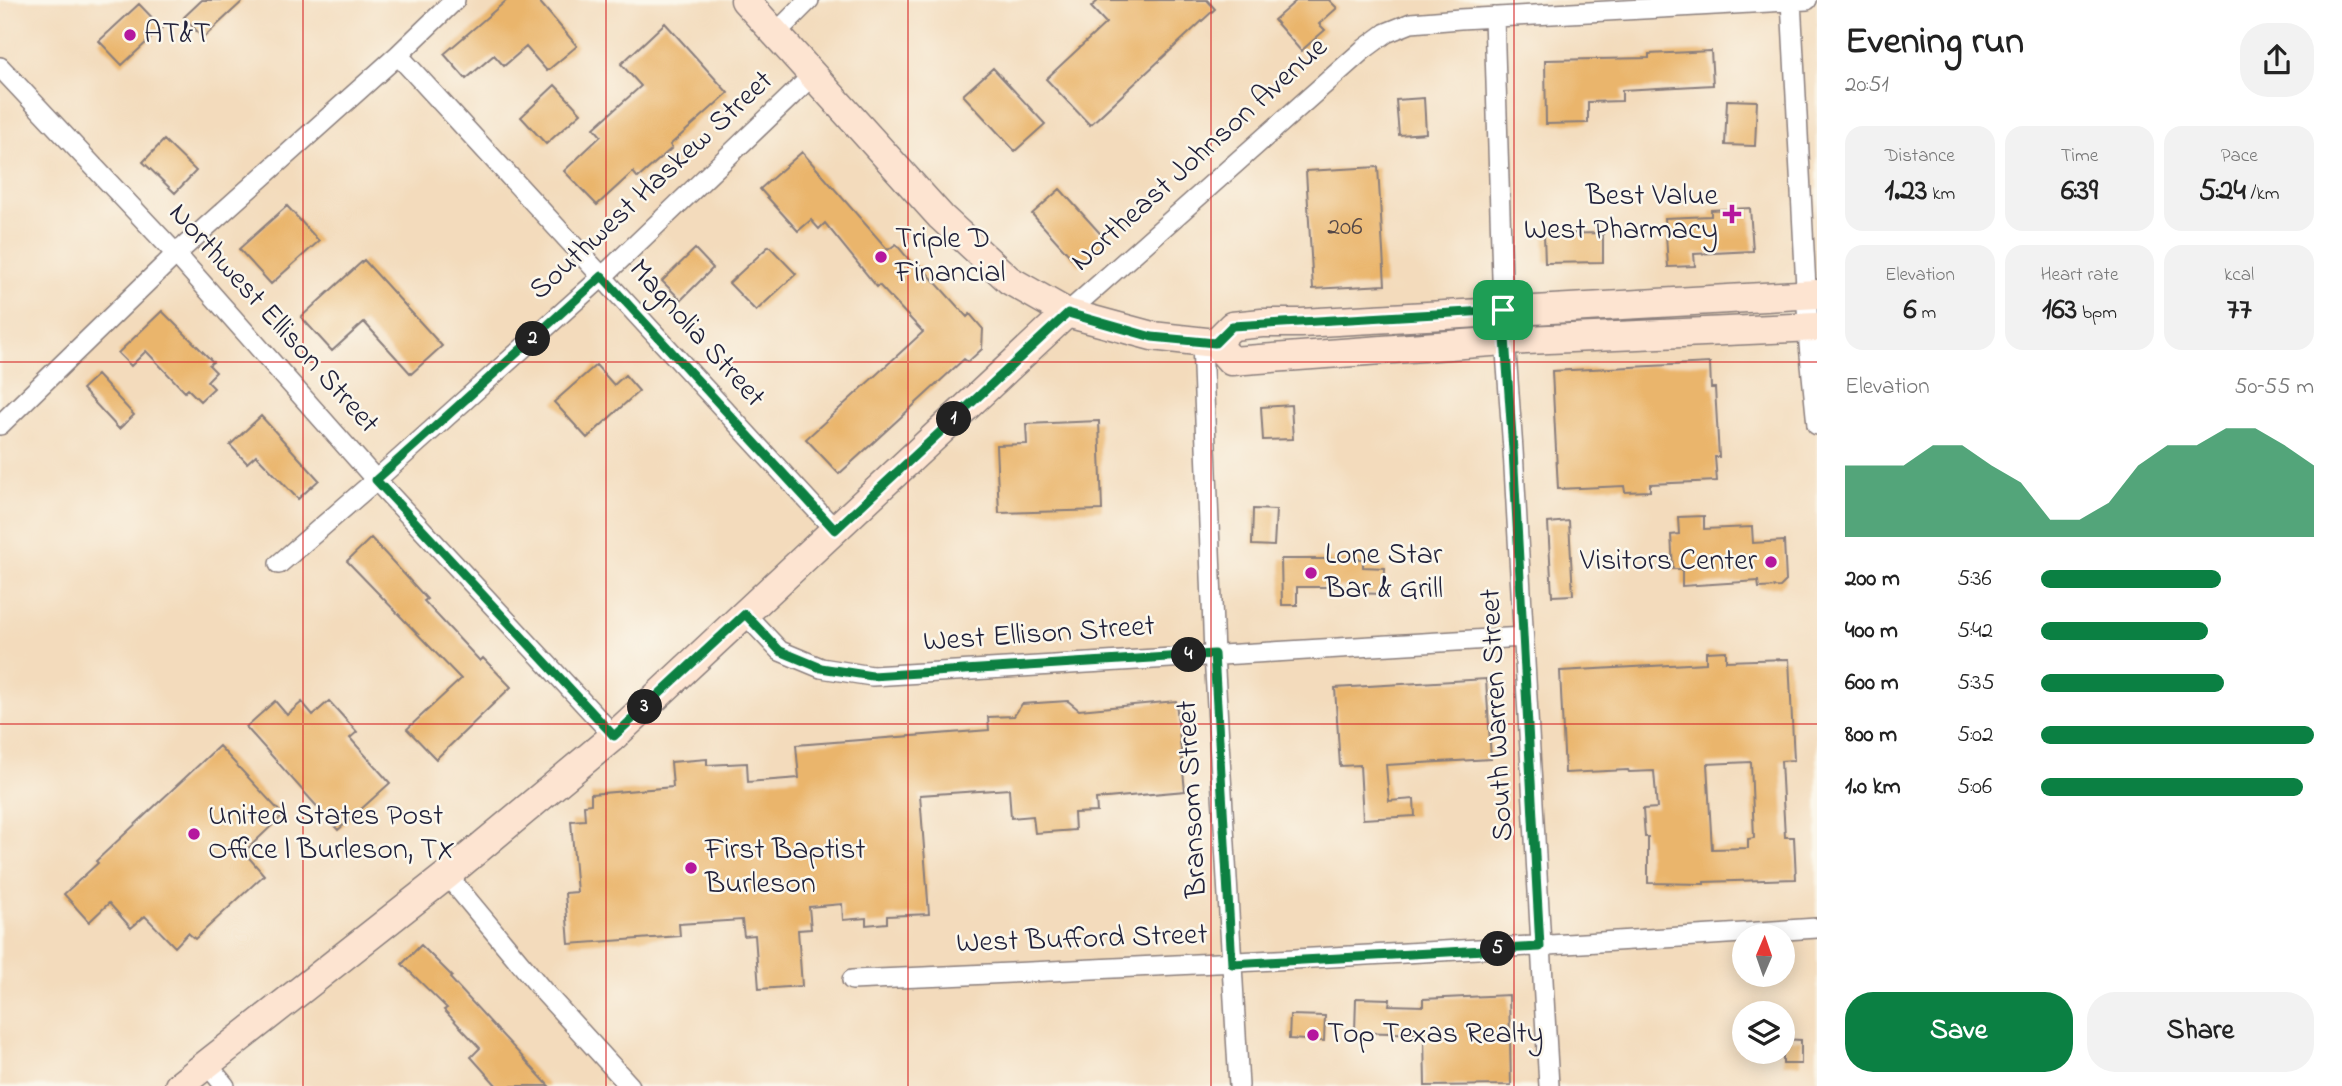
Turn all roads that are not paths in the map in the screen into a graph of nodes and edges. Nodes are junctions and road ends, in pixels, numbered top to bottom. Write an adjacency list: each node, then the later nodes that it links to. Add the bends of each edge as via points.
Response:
1 (455, 0): 8 (street)
2 (745, 0): 7 (main road)
3 (809, 0): 7 (street)
4 (1791, 0): 5 (street, Northeast Johnson Avenue); 6 (street, Northeast Johnson Avenue); 13 (street)
5 (1807, 0)
6 (1493, 16): 14 (street, South Warren Street); 15 (street, Northeast Johnson Avenue, via 1411,23 1386,33)
7 (776, 33): 10 (main road)
8 (398, 55): 11 (street); 12 (street, Magnolia Street)
9 (0, 67): 11 (street, Northwest Ellison Street)
10 (814, 74): 12 (street, Southwest Haskew Street); 15 (main road, via 941,217 1009,280)
11 (176, 254): 19 (street); 21 (street, Northwest Ellison Street)
12 (602, 276): 21 (street, Southwest Haskew Street); 22 (street, Magnolia Street)
13 (1812, 294): 14 (main road); 16 (street)
14 (1503, 310): 17 (street, South Warren Street); 18 (main road, via 1232,326)
15 (1068, 313): 18 (main road, via 1152,337); 22 (main road)
16 (1813, 327): 17 (main road); 20 (street)
17 (1505, 341): 18 (main road, via 1231,361); 25 (street, South Warren Street)
18 (1208, 342): 26 (street, Bransom Street)
19 (0, 425)
20 (1817, 425)
21 (376, 480): 23 (street, Southwest Haskew Street); 27 (street, Northwest Ellison Street)
22 (835, 530): 24 (main road)
23 (279, 564)
24 (745, 614): 26 (street, West Ellison Street, via 780,651 821,668 872,676); 27 (main road)
25 (1523, 637): 26 (street, West Ellison Street); 30 (street, South Warren Street)
26 (1214, 654): 31 (street, Bransom Street)
27 (614, 736): 28 (main road)
28 (447, 875): 33 (main road); 36 (street)
29 (1817, 928): 30 (street, West Bufford Street)
30 (1540, 947): 31 (street, West Bufford Street); 38 (street, South Warren Street)
31 (1232, 964): 32 (street, West Bufford Street); 37 (street, Bransom Street)
32 (852, 980)
33 (206, 1063): 34 (main road); 35 (street)
34 (179, 1086)
35 (225, 1086)
36 (630, 1086)
37 (1239, 1086)
38 (1549, 1086)

